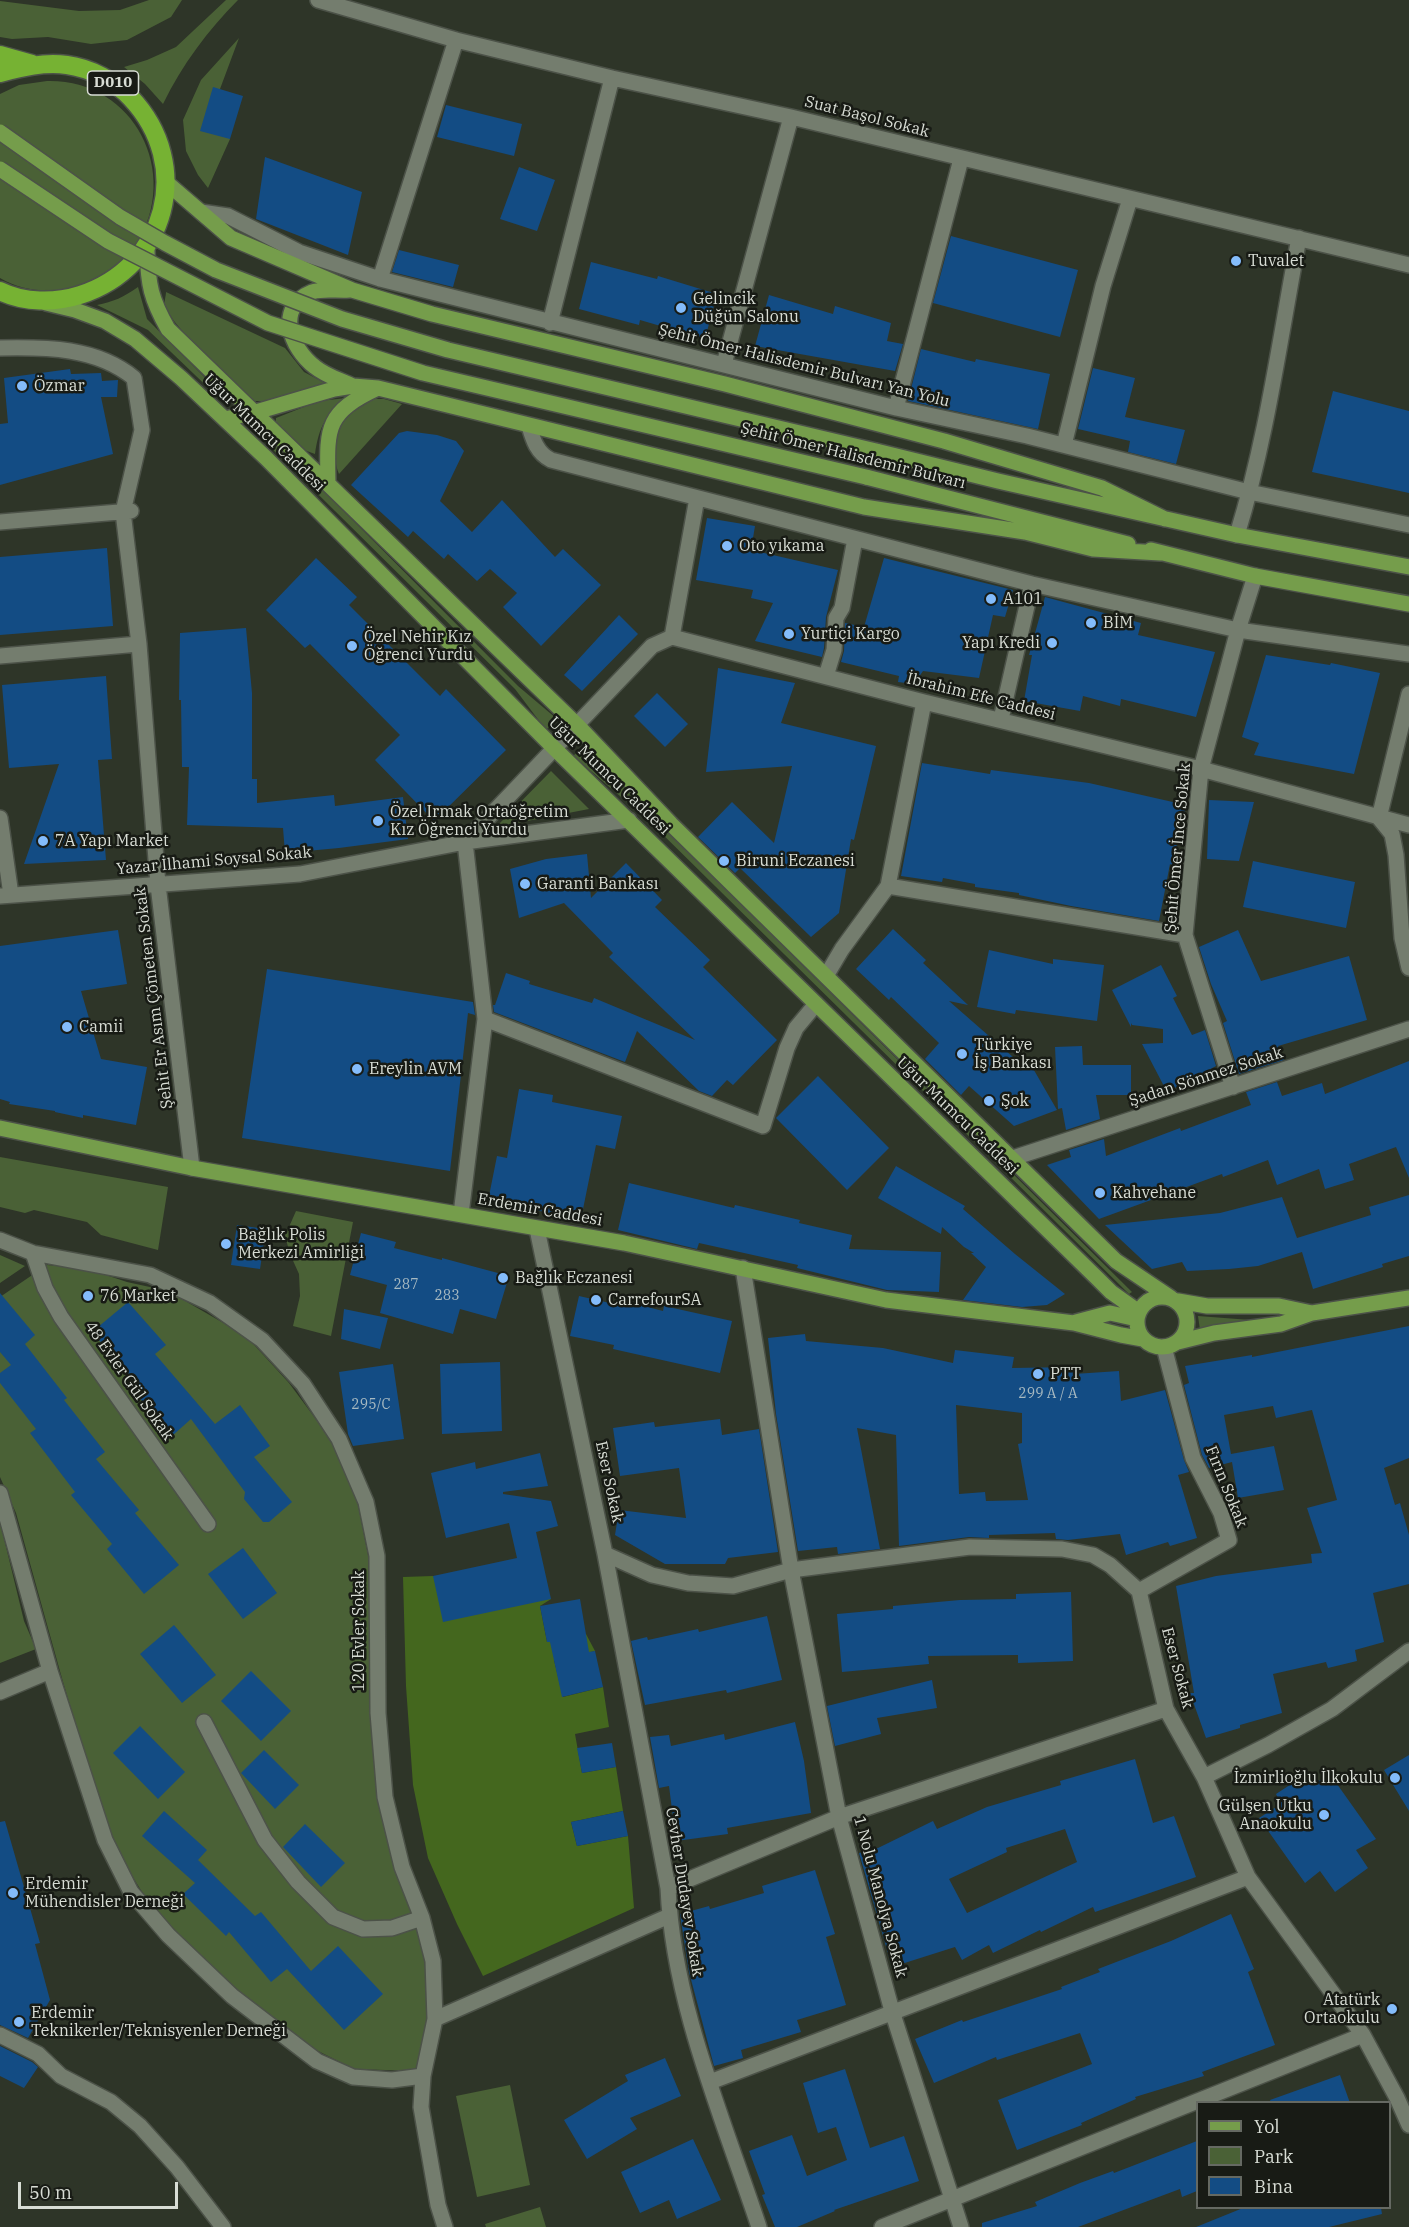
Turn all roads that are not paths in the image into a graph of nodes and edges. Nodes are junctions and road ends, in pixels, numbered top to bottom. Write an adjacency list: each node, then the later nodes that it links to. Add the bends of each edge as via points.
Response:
1 (318, 0): 2 (street, Suat Başol Sokak)
2 (456, 39): 6 (street, Suat Başol Sokak); 17 (street)
3 (0, 55): 4 (highway, D010)
4 (34, 64): 5 (highway, D010); 11 (highway, D010, via 68,65 97,74 123,89 144,111 158,137)
5 (0, 73)
6 (612, 78): 7 (street, Suat Başol Sokak); 21 (street)
7 (791, 117): 9 (street, Suat Başol Sokak); 23 (street)
8 (0, 132): 35 (main road, Şehit Ömer Halisdemir Bulvarı, bridge, via 120,217 165,243 216,270 342,319 448,350)
9 (961, 159): 12 (street, Suat Başol Sokak); 26 (street)
10 (0, 169): 40 (main road, Şehit Ömer Halisdemir Bulvarı, bridge, via 108,241 268,323 423,373 866,477)
11 (166, 183): 13 (main road, Şehit Ömer Halisdemir Bulvarı); 15 (highway, D010, via 161,216)
12 (1130, 198): 14 (street, Suat Başol Sokak); 30 (street, via 1103,286)
13 (201, 212): 17 (street, Şehit Ömer Halisdemir Bulvarı Yan Yolu, via 228,216 299,252); 18 (main road, Şehit Ömer Halisdemir Bulvarı, via 231,238)
14 (1299, 238): 16 (street, Suat Başol Sokak); 32 (street, via 1268,414)
15 (147, 247): 20 (highway, D010, via 126,272 98,290 67,300); 27 (main road, Uğur Mumcu Caddesi, via 147,282 168,329)
16 (1409, 265)
17 (380, 279): 21 (street, Şehit Ömer Halisdemir Bulvarı Yan Yolu)
18 (352, 290): 24 (main road, Şehit Ömer Halisdemir Bulvarı, via 314,291 293,306 289,316 293,339 303,355 315,367); 35 (main road, Şehit Ömer Halisdemir Bulvarı, via 432,314 944,441 1102,488)
19 (0, 291): 20 (highway, D010)
20 (34, 300): 28 (main road, Uğur Mumcu Caddesi, via 105,321 135,339)
21 (550, 323): 23 (street, Şehit Ömer Halisdemir Bulvarı Yan Yolu)
22 (0, 348): 34 (street, Şehit Er Asım Çömeten Sokak, via 79,351 123,369 134,378 142,430)
23 (724, 364): 26 (street, Şehit Ömer Halisdemir Bulvarı Yan Yolu)
24 (353, 386): 25 (main road); 27 (main road)
25 (378, 388): 29 (main road); 31 (main road, via 352,400 335,419 327,437)
26 (896, 408): 30 (street, Şehit Ömer Halisdemir Bulvarı Yan Yolu)
27 (256, 412): 28 (main road); 31 (main road, Uğur Mumcu Caddesi)
28 (225, 419): 55 (main road, Uğur Mumcu Caddesi)
29 (529, 426): 33 (street, via 544,457); 40 (main road, via 864,507 1025,532 1093,549)
30 (1064, 445): 32 (street, Şehit Ömer Halisdemir Bulvarı Yan Yolu)
31 (328, 484): 54 (main road, Uğur Mumcu Caddesi)
32 (1249, 492): 37 (street, Şehit Ömer Halisdemir Bulvarı Yan Yolu); 38 (street)
33 (697, 498): 39 (street); 46 (street)
34 (129, 511): 36 (street); 47 (street, Şehit Er Asım Çömeten Sokak)
35 (1165, 519): 38 (main road, Şehit Ömer Halisdemir Bulvarı)
36 (0, 522)
37 (1409, 525)
38 (1237, 535): 41 (main road, Şehit Ömer Halisdemir Bulvarı)
39 (855, 539): 43 (street); 50 (street)
40 (1160, 553): 42 (main road, Şehit Ömer Halisdemir Bulvarı)
41 (1409, 567)
42 (1255, 576): 44 (main road, Şehit Ömer Halisdemir Bulvarı); 45 (street, Şehit Ömer İnce Sokak)
43 (1032, 584): 45 (street); 53 (street)
44 (1409, 604)
45 (1238, 630): 48 (street); 56 (street, Şehit Ömer İnce Sokak)
46 (672, 637): 50 (street, İbrahim Efe Caddesi); 54 (street, via 652,646)
47 (139, 644): 49 (street); 62 (street, Şehit Er Asım Çömeten Sokak)
48 (1409, 654)
49 (0, 656)
50 (826, 676): 52 (street, İbrahim Efe Caddesi)
51 (1409, 694): 58 (street)
52 (924, 702): 53 (street, İbrahim Efe Caddesi); 63 (street)
53 (1001, 720): 56 (street, İbrahim Efe Caddesi)
54 (578, 726): 55 (street); 67 (main road, Uğur Mumcu Caddesi)
55 (555, 749): 59 (main road, Uğur Mumcu Caddesi); 61 (street)
56 (1201, 769): 58 (street, İbrahim Efe Caddesi); 65 (street, Şehit Ömer İnce Sokak)
57 (0, 818): 64 (street)
58 (1379, 818): 60 (street, İbrahim Efe Caddesi); 66 (street, via 1392,834 1402,938)
59 (629, 820): 61 (street, Yazar İlhami Soysal Sokak); 68 (main road, Uğur Mumcu Caddesi)
60 (1409, 825)
61 (465, 842): 62 (street, Yazar İlhami Soysal Sokak, via 300,874); 69 (street)
62 (158, 885): 64 (street, Yazar İlhami Soysal Sokak); 74 (street, Şehit Er Asım Çömeten Sokak)
63 (888, 886): 65 (street); 67 (street)
64 (6, 896)
65 (1185, 935): 71 (street, Şehit Ömer İnce Sokak)
66 (1409, 968)
67 (825, 976): 73 (main road, Uğur Mumcu Caddesi)
68 (816, 1004): 69 (street, via 796,1028 787,1048 763,1126); 83 (main road, Uğur Mumcu Caddesi)
69 (485, 1019): 75 (street)
70 (1409, 1029): 71 (street, Şadan Sönmez Sokak)
71 (1233, 1087): 73 (street, Şadan Sönmez Sokak)
72 (0, 1128): 74 (main road, Erdemir Caddesi)
73 (1013, 1158): 81 (main road, Uğur Mumcu Caddesi, via 1116,1260)
74 (192, 1168): 75 (main road, Erdemir Caddesi)
75 (461, 1214): 76 (main road, Erdemir Caddesi)
76 (537, 1229): 79 (main road, Erdemir Caddesi); 89 (street, Eser Sokak)
77 (0, 1240): 78 (street, 120 Evler Sokak)
78 (33, 1253): 88 (street, 48 Evler Gül Sokak, via 61,1317); 102 (street, 120 Evler Sokak, via 150,1275 210,1303 262,1340 303,1384 339,1439 366,1502 377,1556 378,1713 385,1797 402,1867)
79 (743, 1268): 84 (main road, Erdemir Caddesi, via 886,1300); 90 (street)
80 (1409, 1298): 82 (main road)
81 (1174, 1300): 82 (main road, via 1208,1306 1279,1306); 83 (main road, via 1156,1297); 86 (main road, via 1184,1307 1188,1322 1183,1336)
82 (1312, 1313): 86 (main road, via 1281,1324 1214,1333)
83 (1138, 1315): 84 (main road, Erdemir Caddesi, via 1110,1313); 85 (main road)
84 (1074, 1323): 85 (main road, Erdemir Caddesi)
85 (1143, 1338): 86 (main road, Erdemir Caddesi, via 1156,1346)
86 (1171, 1344): 91 (street, Fırın Sokak, via 1193,1458 1221,1513 1229,1540)
87 (0, 1493): 93 (street)
88 (208, 1524)
89 (606, 1554): 90 (street, via 652,1575 688,1583 733,1586); 100 (street, Cevher Dudayev Sokak)
90 (791, 1570): 91 (street, via 970,1547 1062,1549 1093,1555); 98 (street, 1 Nolu Manolya Sokak)
91 (1139, 1591): 95 (street, Eser Sokak)
92 (1409, 1651): 97 (street, via 1332,1709)
93 (50, 1671): 94 (street); 107 (street, via 105,1840 131,1892 168,1935 232,1996 317,2061 353,2077 392,2080)
94 (0, 1692)
95 (1166, 1709): 97 (street, Eser Sokak); 98 (street)
96 (204, 1722): 102 (street, via 265,1840 298,1882 333,1917 363,1929 392,1928)
97 (1204, 1777): 99 (street, Eser Sokak)
98 (839, 1817): 100 (street); 103 (street, 1 Nolu Manolya Sokak)
99 (1248, 1877): 103 (street); 106 (street, Eser Sokak)
100 (668, 1888): 101 (street, Cevher Dudayev Sokak)
101 (669, 1916): 104 (street); 108 (street, Cevher Dudayev Sokak, via 686,2010)
102 (422, 1918): 104 (street, 120 Evler Sokak, via 433,1961)
103 (892, 2011): 108 (street); 112 (street, 1 Nolu Manolya Sokak)
104 (435, 2019): 107 (street, 120 Evler Sokak)
105 (0, 2035): 113 (street, via 38,2054 61,2076 111,2102 140,2126)
106 (1363, 2035): 109 (street); 111 (street, Eser Sokak)
107 (423, 2076): 114 (street, 120 Evler Sokak, via 424,2134)
108 (710, 2082): 115 (street, Cevher Dudayev Sokak)
109 (1198, 2101)
110 (1196, 2102): 112 (street)
111 (1409, 2125)
112 (951, 2200): 116 (street); 117 (street, 1 Nolu Manolya Sokak)
113 (223, 2227)
114 (445, 2227)
115 (759, 2227)
116 (882, 2227)
117 (960, 2227)

